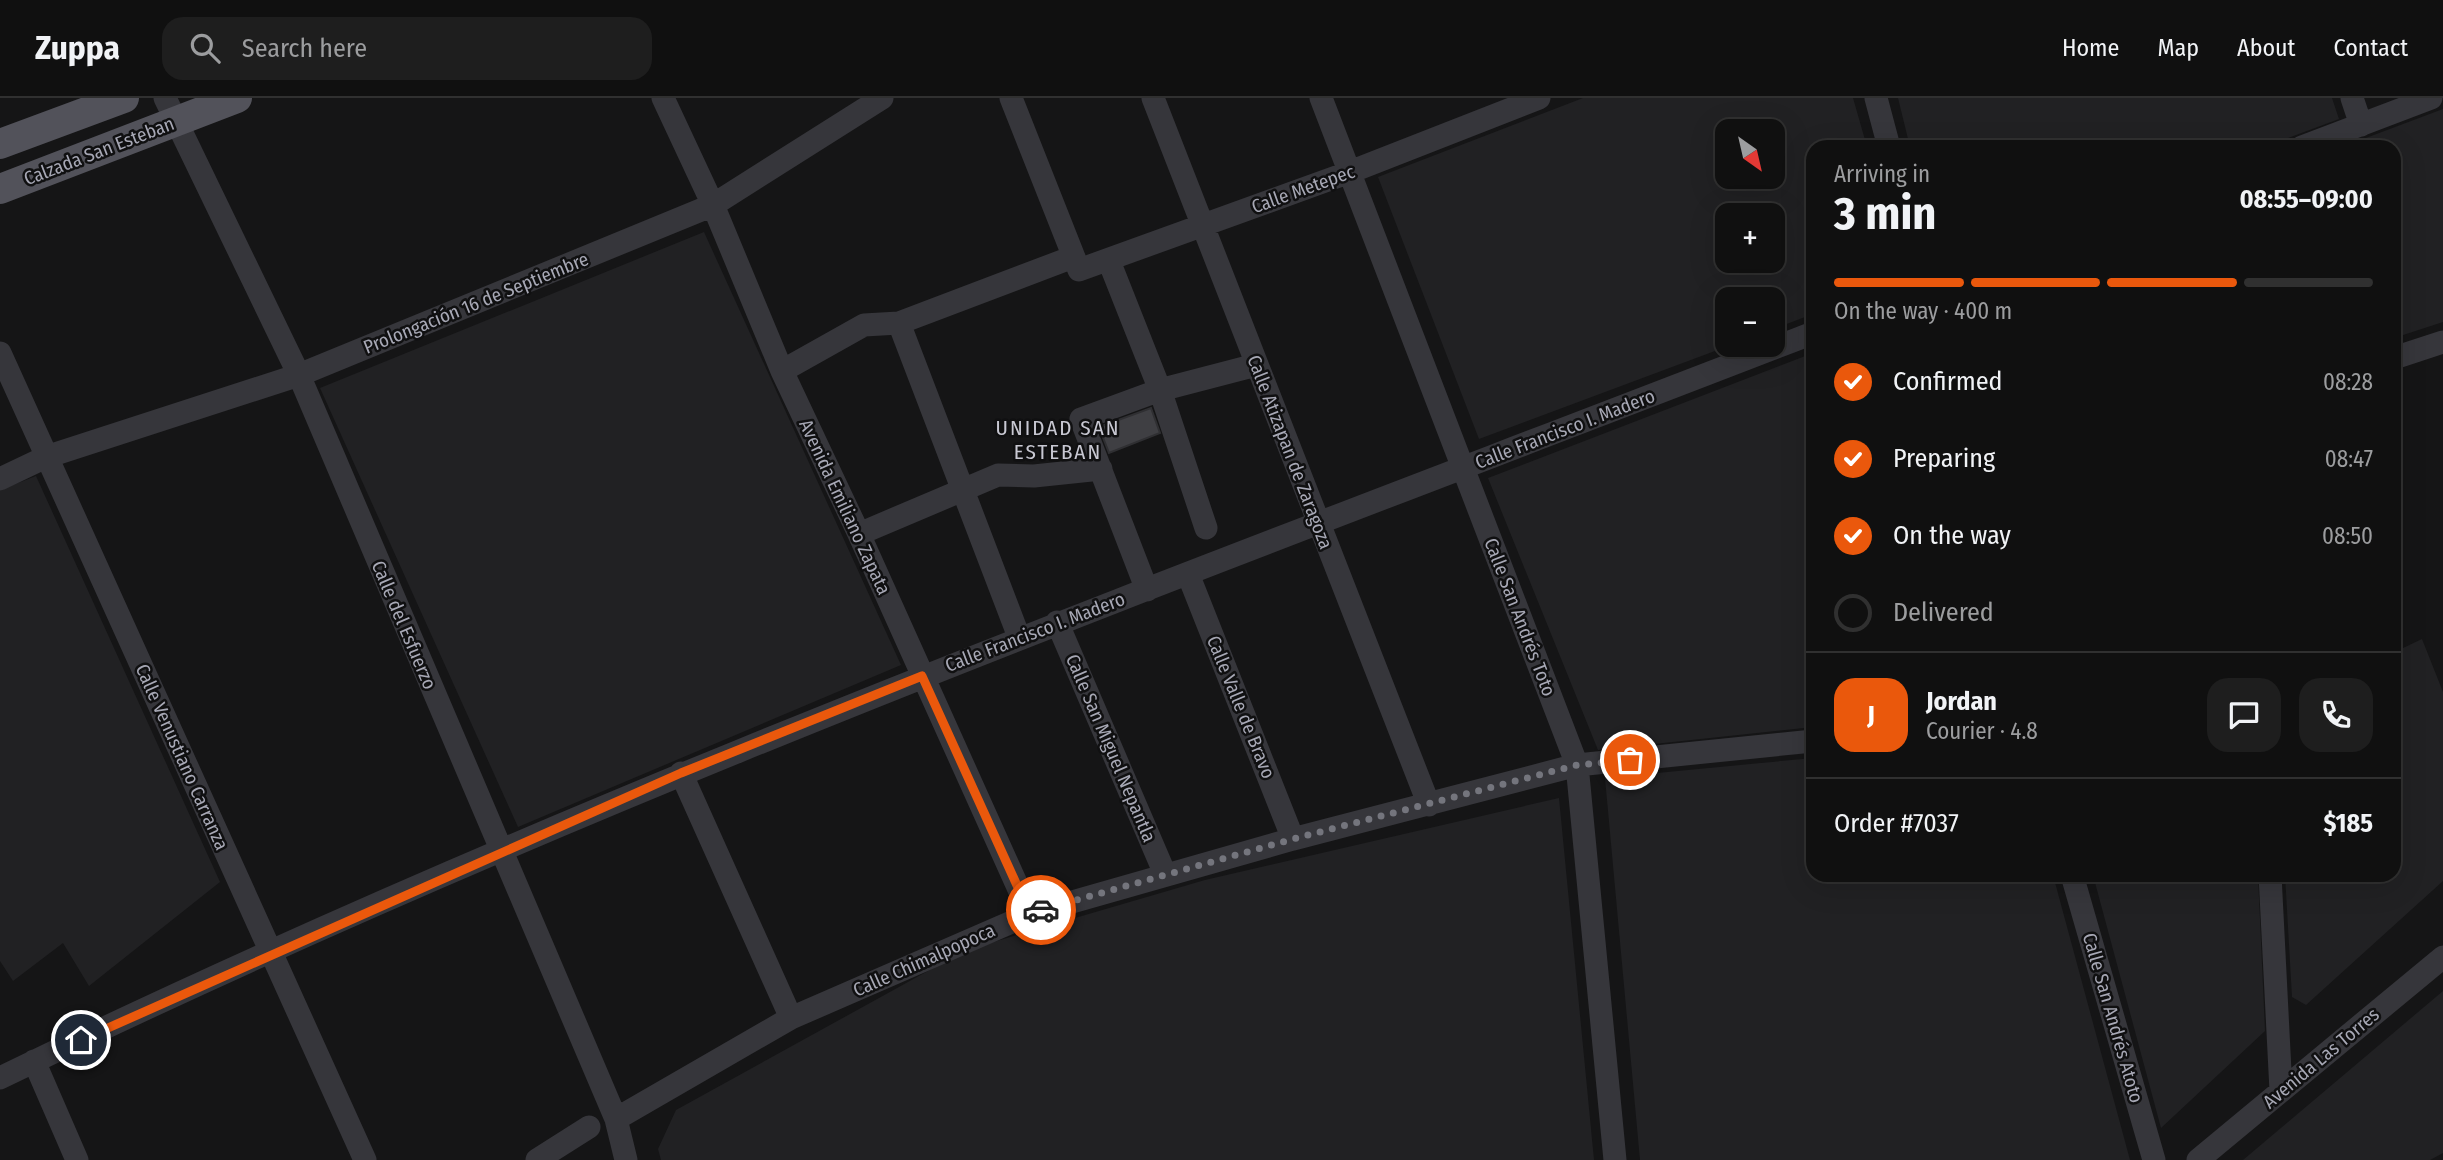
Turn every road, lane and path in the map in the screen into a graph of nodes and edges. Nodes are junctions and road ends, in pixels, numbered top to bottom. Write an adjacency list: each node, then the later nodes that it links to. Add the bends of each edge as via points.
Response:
1 (124, 98): 16 (main road)
2 (237, 98): 12 (main road, Calzada San Esteban)
3 (663, 98): 19 (street, Avenida Emiliano Zapata)
4 (882, 98): 19 (street, Prolongación 16 de Septiembre)
5 (1011, 98): 21 (street)
6 (1153, 98): 20 (street, Calle Atizapan de Zaragoza)
7 (1321, 98): 17 (street, Calle San Andrés Toto)
8 (1539, 98): 17 (street, Calle Metepec)
9 (1876, 98): 14 (street)
10 (2352, 98): 13 (street)
11 (2431, 98): 13 (street)
12 (170, 109): 18 (main road, Calzada San Esteban); 30 (street, Calle del Esfuerzo)
13 (2361, 125): 15 (street)
14 (1887, 140)
15 (2321, 140)
16 (0, 144)
17 (1350, 172): 20 (street, Calle Metepec); 33 (street, Calle San Andrés Toto)
18 (0, 189)
19 (713, 205): 29 (street, Avenida Emiliano Zapata); 30 (street, Prolongación 16 de Septiembre)
20 (1203, 226): 22 (street, Calle Metepec); 28 (street, Calle Atizapan de Zaragoza)
21 (1073, 257): 22 (street, Calle Metepec, via 1079,270); 23 (street)
22 (1109, 261): 31 (street)
23 (899, 324): 29 (street, via 864,325); 36 (street)
24 (1806, 336): 33 (street, Calle Francisco I. Madero)
25 (2443, 342): 27 (street)
26 (0, 353): 32 (street, Calle Venustiano Carranza)
27 (2401, 356)
28 (1256, 365): 31 (street); 37 (street, Calle Atizapan de Zaragoza)
29 (782, 371): 39 (street, Avenida Emiliano Zapata)
30 (299, 375): 32 (street, Prolongación 16 de Septiembre); 50 (street, Calle del Esfuerzo)
31 (1160, 390): 34 (street, via 1081,419); 38 (street)
32 (46, 457): 35 (street, Prolongación 16 de Septiembre); 55 (street, Calle Venustiano Carranza)
33 (1463, 468): 37 (street, Calle Francisco I. Madero); 46 (street, Calle San Andrés Toto)
34 (1101, 469): 36 (street, via 998,475); 41 (street)
35 (0, 479)
36 (964, 489): 39 (street); 43 (street)
37 (1318, 525): 40 (street, Calle Francisco I. Madero); 48 (street, Calle Atizapan de Zaragoza)
38 (1206, 528)
39 (859, 534): 44 (street, Avenida Emiliano Zapata)
40 (1188, 574): 41 (street, Calle Francisco I. Madero); 49 (street, Calle Valle de Bravo)
41 (1147, 590): 42 (street, Calle Francisco I. Madero)
42 (1057, 622): 43 (street, Calle Francisco I. Madero); 51 (street, Calle San Miguel Nepantla)
43 (1019, 636): 44 (street, Calle Francisco I. Madero)
44 (922, 676): 47 (street, Calle Francisco I. Madero); 54 (street, Avenida Emiliano Zapata)
45 (1806, 742): 46 (street, Calle Chimalpopoca)
46 (1577, 765): 48 (street, Calle Chimalpopoca); 67 (street, Calle San Andrés Toto)
47 (681, 773): 50 (street, Calle Francisco I. Madero); 57 (street)
48 (1429, 805): 49 (street, Calle Chimalpopoca)
49 (1293, 839): 51 (street, Calle Chimalpopoca)
50 (500, 852): 55 (street, Calle Francisco I. Madero); 61 (street, Calle del Esfuerzo)
51 (1165, 874): 54 (street, Calle Chimalpopoca)
52 (2074, 882): 68 (street, Calle San Andrés Atoto)
53 (2270, 882): 60 (street)
54 (1030, 914): 57 (street, Calle Chimalpopoca)
55 (271, 953): 58 (street, Calle Francisco I. Madero); 64 (street, Calle Venustiano Carranza)
56 (2443, 957): 60 (street, Avenida Las Torres)
57 (792, 1018): 61 (street, Calle Chimalpopoca)
58 (34, 1061): 59 (street, Calle Francisco I. Madero); 63 (street)
59 (0, 1078)
60 (2281, 1091): 69 (street, Avenida Las Torres)
61 (616, 1119): 66 (street, Calle del Esfuerzo)
62 (589, 1127): 65 (street)
63 (77, 1160)
64 (365, 1160)
65 (537, 1160)
66 (626, 1160)
67 (1615, 1160)
68 (2154, 1160)
69 (2198, 1160)

